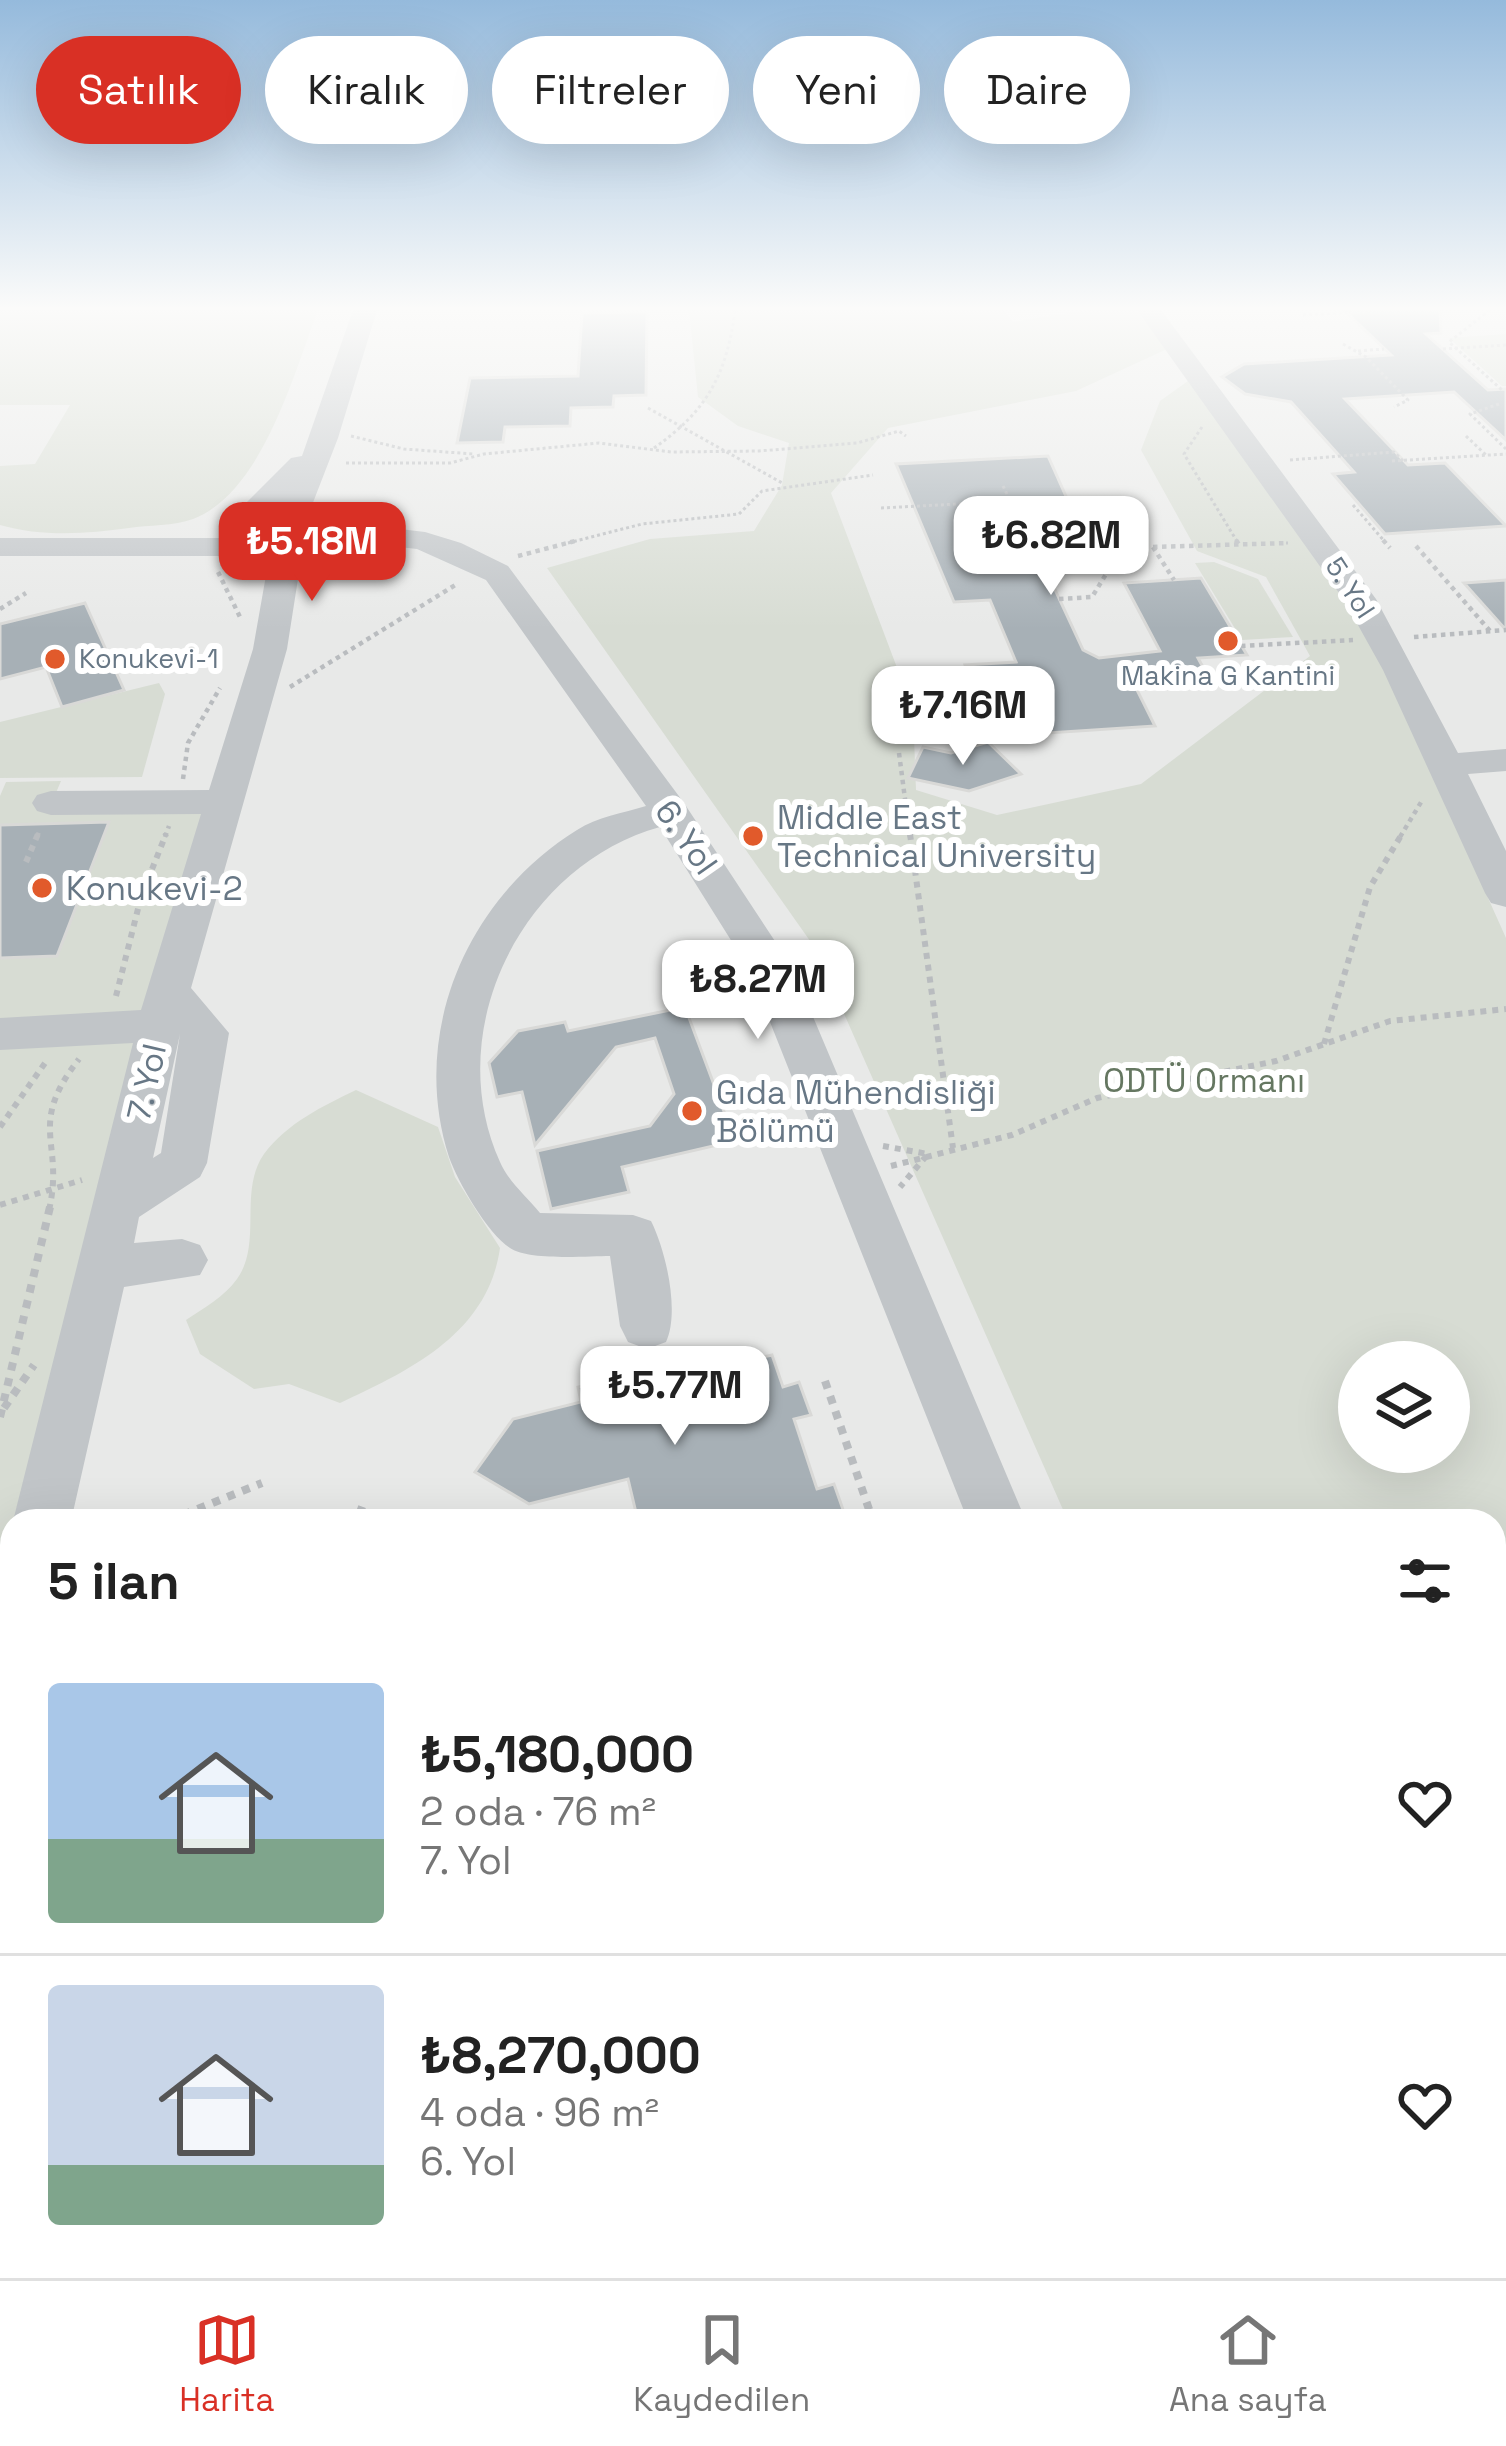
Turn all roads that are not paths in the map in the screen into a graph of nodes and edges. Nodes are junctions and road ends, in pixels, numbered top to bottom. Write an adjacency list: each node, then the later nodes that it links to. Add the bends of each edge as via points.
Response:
1 (331, 416): 3 (street)
2 (1226, 416): 9 (street, 5. Yol, via 1382,638)
3 (323, 442): 4 (street); 6 (street, via 273,496)
4 (290, 536): 6 (street, via 266,555); 7 (street); 12 (street, 6. Yol, via 435,546 496,573)
5 (0, 547): 6 (street)
6 (236, 553): 7 (street)
7 (269, 649): 10 (street)
8 (1506, 760): 9 (street)
9 (1444, 765): 13 (street, 5. Yol)
10 (223, 802): 11 (street); 14 (street)
11 (51, 803)
12 (670, 812): 18 (street, via 593,837 546,874 502,929 468,989 453,1090 477,1168 527,1233 634,1236); 20 (street, 6. Yol, via 770,967)
13 (1506, 893)
14 (164, 1008): 15 (street, via 74,1029); 17 (street, via 206,1033 183,1162 121,1186)
15 (0, 1034)
16 (182, 1260): 17 (street)
17 (102, 1267): 19 (street)
18 (647, 1326)
19 (45, 1509)
20 (993, 1509)

